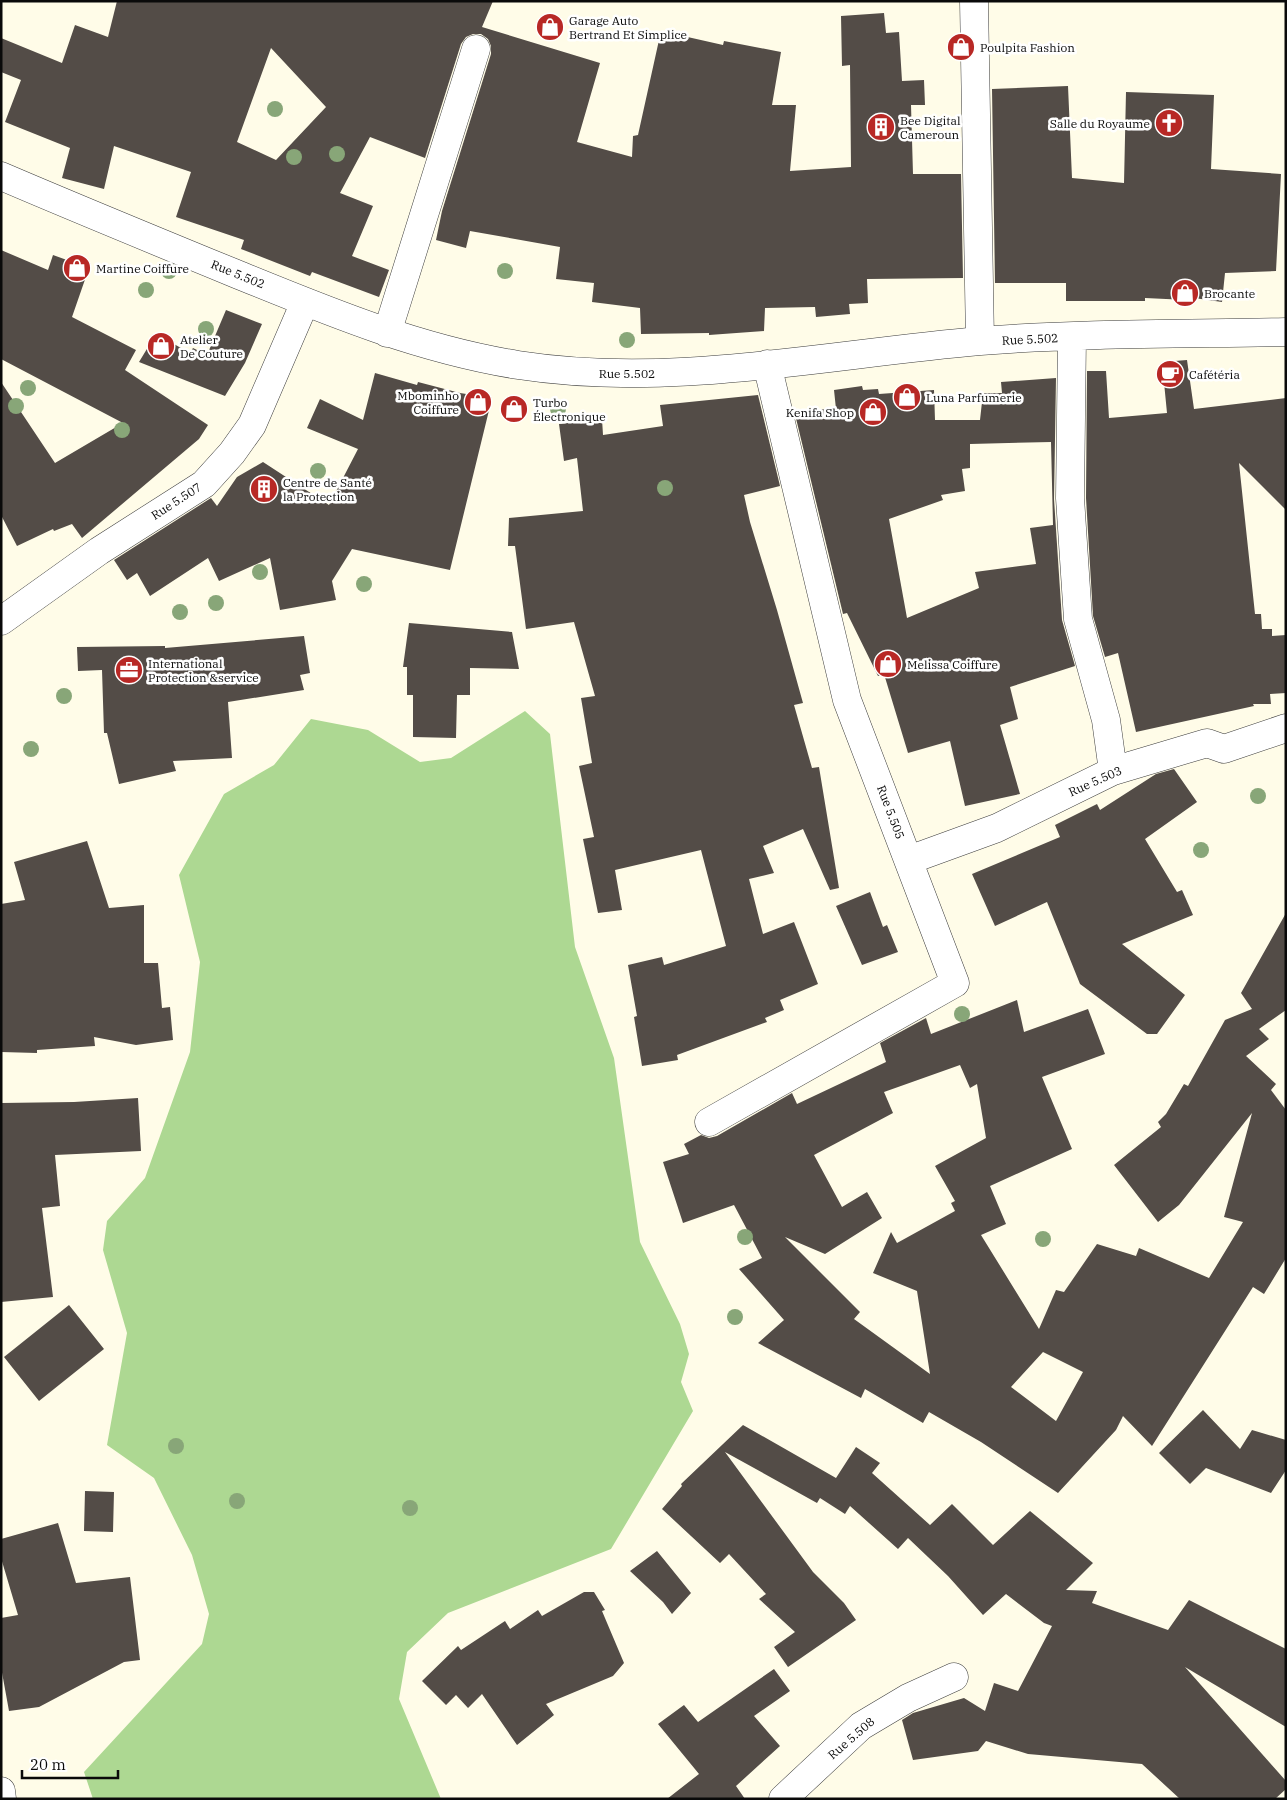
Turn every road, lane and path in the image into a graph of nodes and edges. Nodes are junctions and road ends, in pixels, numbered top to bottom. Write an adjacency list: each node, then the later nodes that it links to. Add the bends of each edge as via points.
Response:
1 (974, 1): 8 (street)
2 (476, 49): 6 (street)
3 (1, 176): 4 (street, Rue 5.502)
4 (305, 302): 6 (street, Rue 5.502); 10 (street, Rue 5.507, via 252,425 227,460 204,484 98,551)
5 (1286, 332): 7 (street, Rue 5.502)
6 (387, 333): 9 (street, Rue 5.502, via 441,350 519,365 606,374 684,373)
7 (1072, 337): 8 (street, Rue 5.502); 12 (street, via 1070,498 1078,619 1106,720)
8 (980, 342): 9 (street, Rue 5.502)
9 (767, 364): 13 (street, Rue 5.505, via 847,700)
10 (1, 621)
11 (1286, 728): 12 (street, Rue 5.503, via 1224,749 1207,743)
12 (1113, 772): 13 (street, Rue 5.503, via 997,828)
13 (909, 860): 14 (street, Rue 5.505, via 955,983)
14 (708, 1122)
15 (954, 1677): 18 (street, Rue 5.508, via 908,1698 861,1726)
16 (1, 1790): 17 (street)
17 (2, 1799)
18 (783, 1799)

